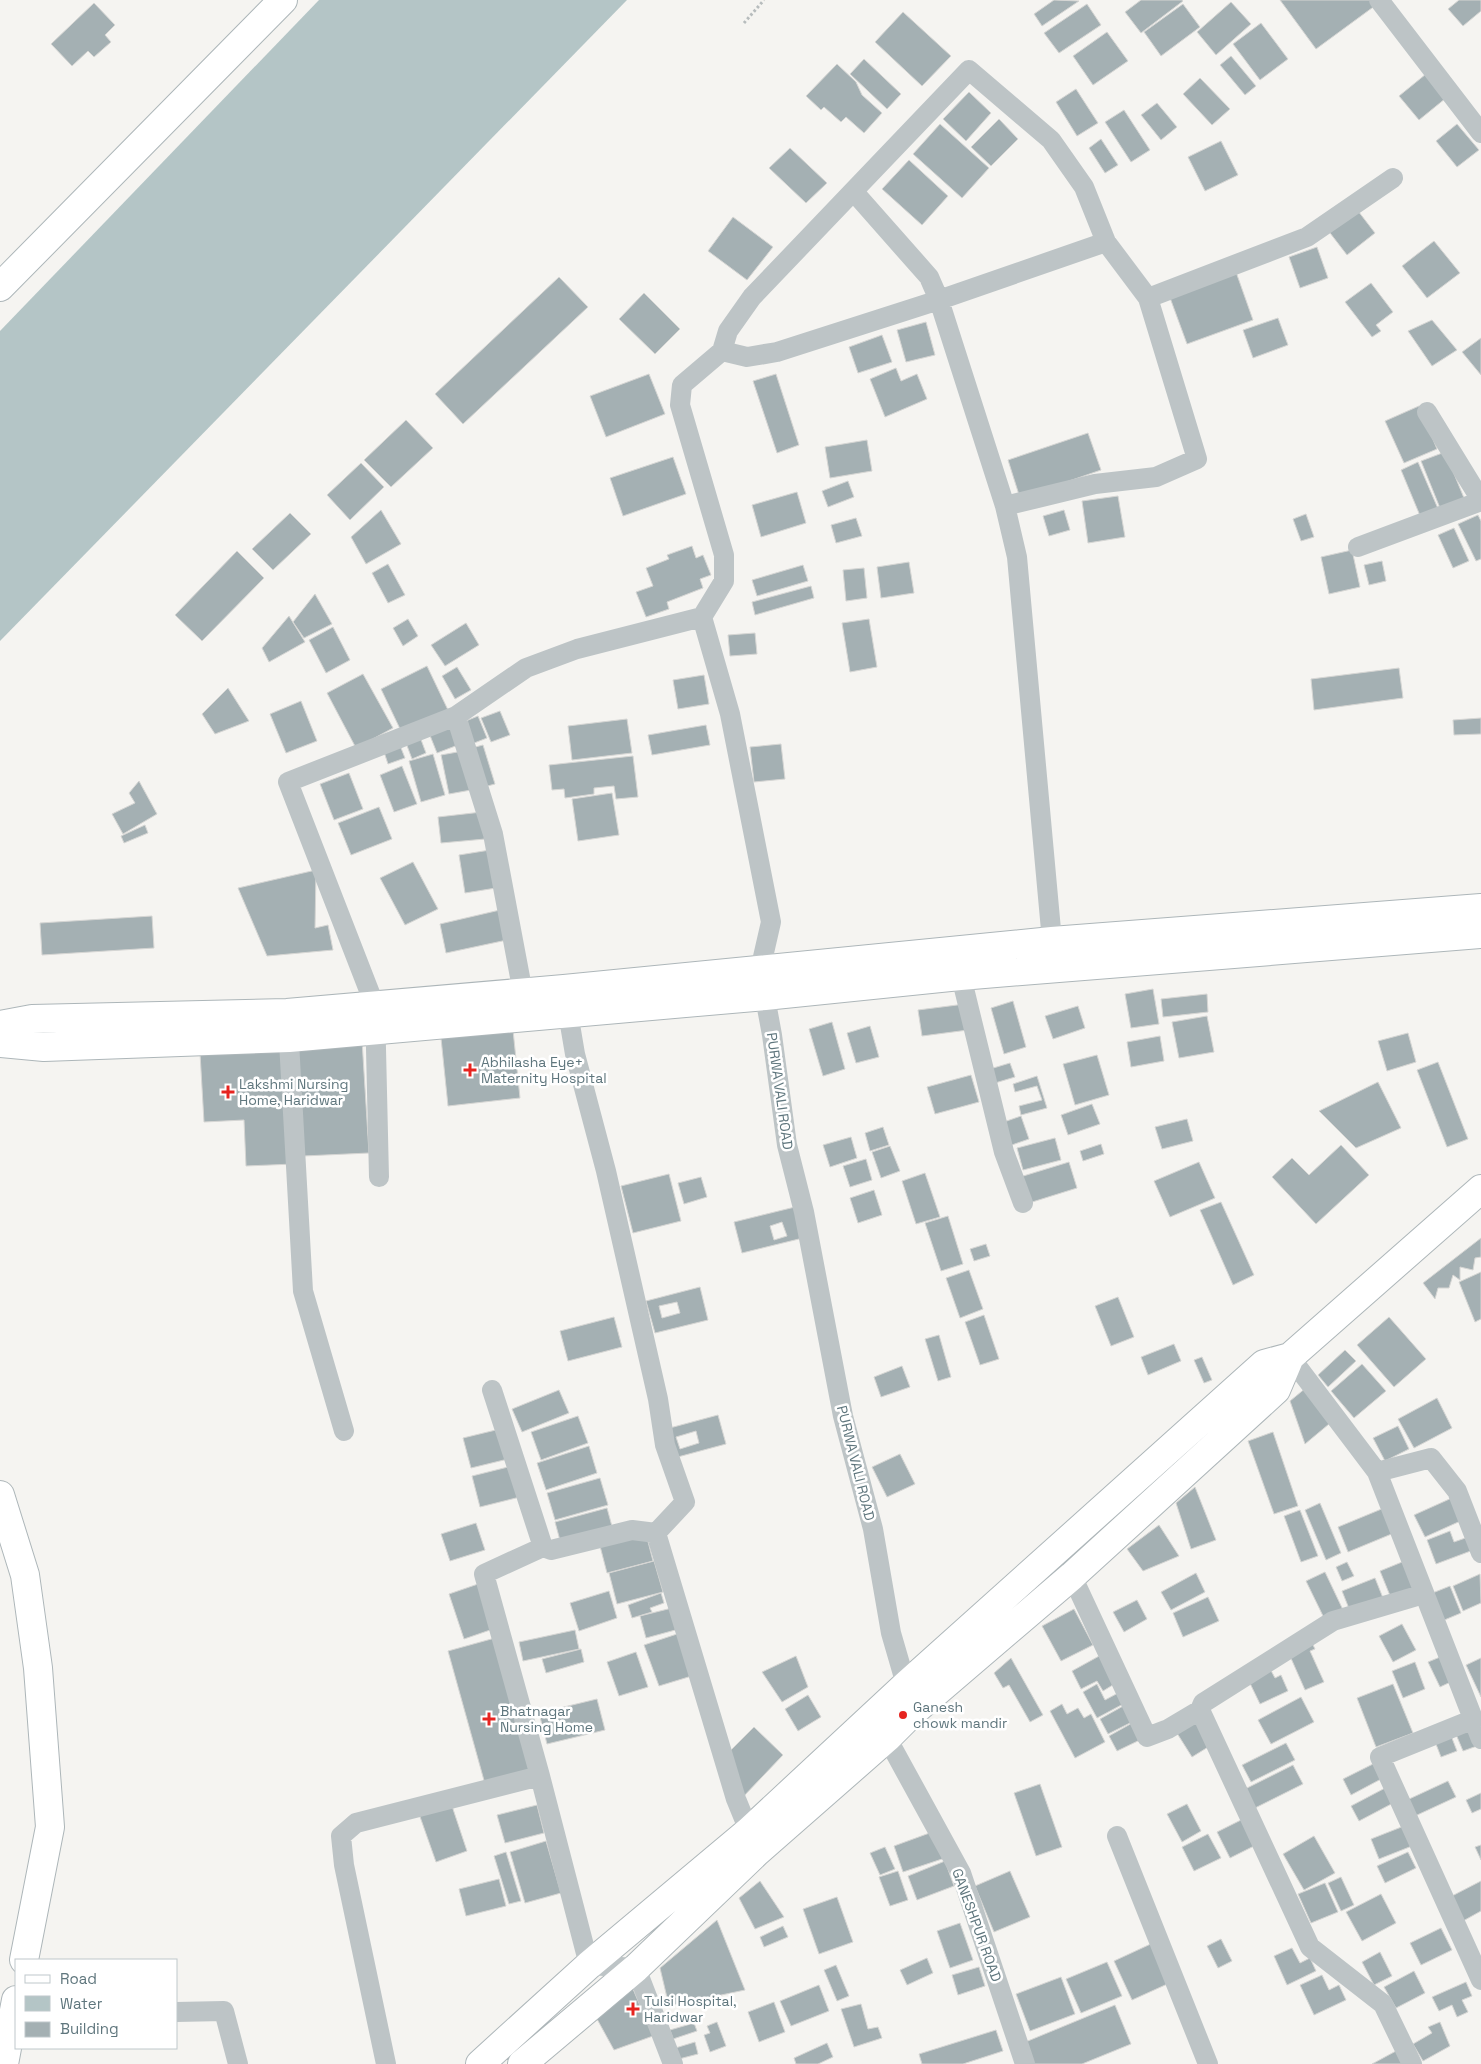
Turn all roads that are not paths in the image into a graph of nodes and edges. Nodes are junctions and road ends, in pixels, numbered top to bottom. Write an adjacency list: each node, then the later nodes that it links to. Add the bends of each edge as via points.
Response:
1 (283, 0): 7 (main road)
2 (1379, 0): 3 (street)
3 (1481, 133)
4 (1393, 178): 8 (street, via 1307,237)
5 (854, 192): 6 (street, via 970,70 1050,140 1084,187); 9 (street, via 930,277); 10 (street, via 752,297 728,331)
6 (1106, 242): 8 (street); 9 (street)
7 (0, 286)
8 (1148, 298): 13 (street, via 1197,459 1156,477 1095,484)
9 (939, 300): 10 (street, via 777,352 747,358); 13 (street)
10 (722, 351): 15 (street, via 682,385 680,405 724,555 724,581)
11 (1427, 412): 12 (street)
12 (1481, 500): 14 (street)
13 (1005, 506): 19 (street, via 1017,557)
14 (1358, 546)
15 (702, 617): 16 (street, via 577,649 526,668); 21 (street, via 730,714 771,922)
16 (456, 716): 22 (street, via 493,834); 24 (street, via 288,782)
17 (1481, 908): 19 (main road)
18 (1481, 934): 20 (main road)
19 (1052, 941): 20 (main road)
20 (957, 963): 21 (main road); 30 (street, via 1004,1152)
21 (762, 983): 23 (main road); 41 (street, PURWA VALI ROAD, via 787,1145 804,1212 843,1416 873,1529 891,1633)
22 (523, 993): 23 (main road); 24 (main road)
23 (566, 1002): 24 (main road); 36 (street, via 575,1054 658,1399 665,1445 684,1502)
24 (375, 1018): 26 (main road); 28 (street)
25 (0, 1025): 26 (main road, via 32,1020)
26 (288, 1025): 27 (main road, via 44,1047); 33 (street, via 303,1291)
27 (0, 1043)
28 (379, 1177)
29 (1481, 1189): 31 (main road)
30 (1023, 1204)
31 (1290, 1357): 34 (street); 39 (main road, via 1276,1390); 41 (main road, via 1264,1364)
32 (492, 1390): 37 (street)
33 (344, 1431)
34 (1377, 1472): 38 (street, via 1430,1458 1457,1491); 40 (street)
35 (0, 1495): 50 (main road, via 25,1576 38,1668 50,1827)
36 (656, 1533): 37 (street, via 632,1530 551,1550); 49 (street, via 736,1798)
37 (543, 1547): 47 (street, via 484,1574)
38 (1481, 1552)
39 (1072, 1576): 42 (street, via 1147,1736 1168,1729); 43 (main road)
40 (1424, 1594): 42 (street, via 1333,1621 1203,1702); 44 (street)
41 (906, 1685): 43 (street, PURWA VALI ROAD); 49 (main road)
42 (1200, 1710): 64 (street, via 1310,1946 1383,2004)
43 (914, 1712): 45 (main road)
44 (1474, 1720): 46 (street); 53 (street, via 1380,1757)
45 (887, 1738): 49 (main road); 57 (street, GANESHPUR ROAD, via 961,1873)
46 (1481, 1739)
47 (540, 1776): 51 (street); 60 (street, via 356,1823 341,1836 344,1865)
48 (1117, 1836): 63 (street)
49 (753, 1841): 51 (main road); 52 (main road)
50 (24, 1959)
51 (589, 1965): 52 (street); 61 (main road)
52 (636, 1968): 56 (main road); 62 (street)
53 (1481, 1980)
54 (15, 2011): 58 (main road)
55 (178, 2012): 59 (street, via 224,2011)
56 (530, 2061)
57 (1019, 2063)
58 (4, 2064)
59 (238, 2064)
60 (386, 2064)
61 (480, 2064)
62 (673, 2064)
63 (1208, 2064)
64 (1412, 2064)

